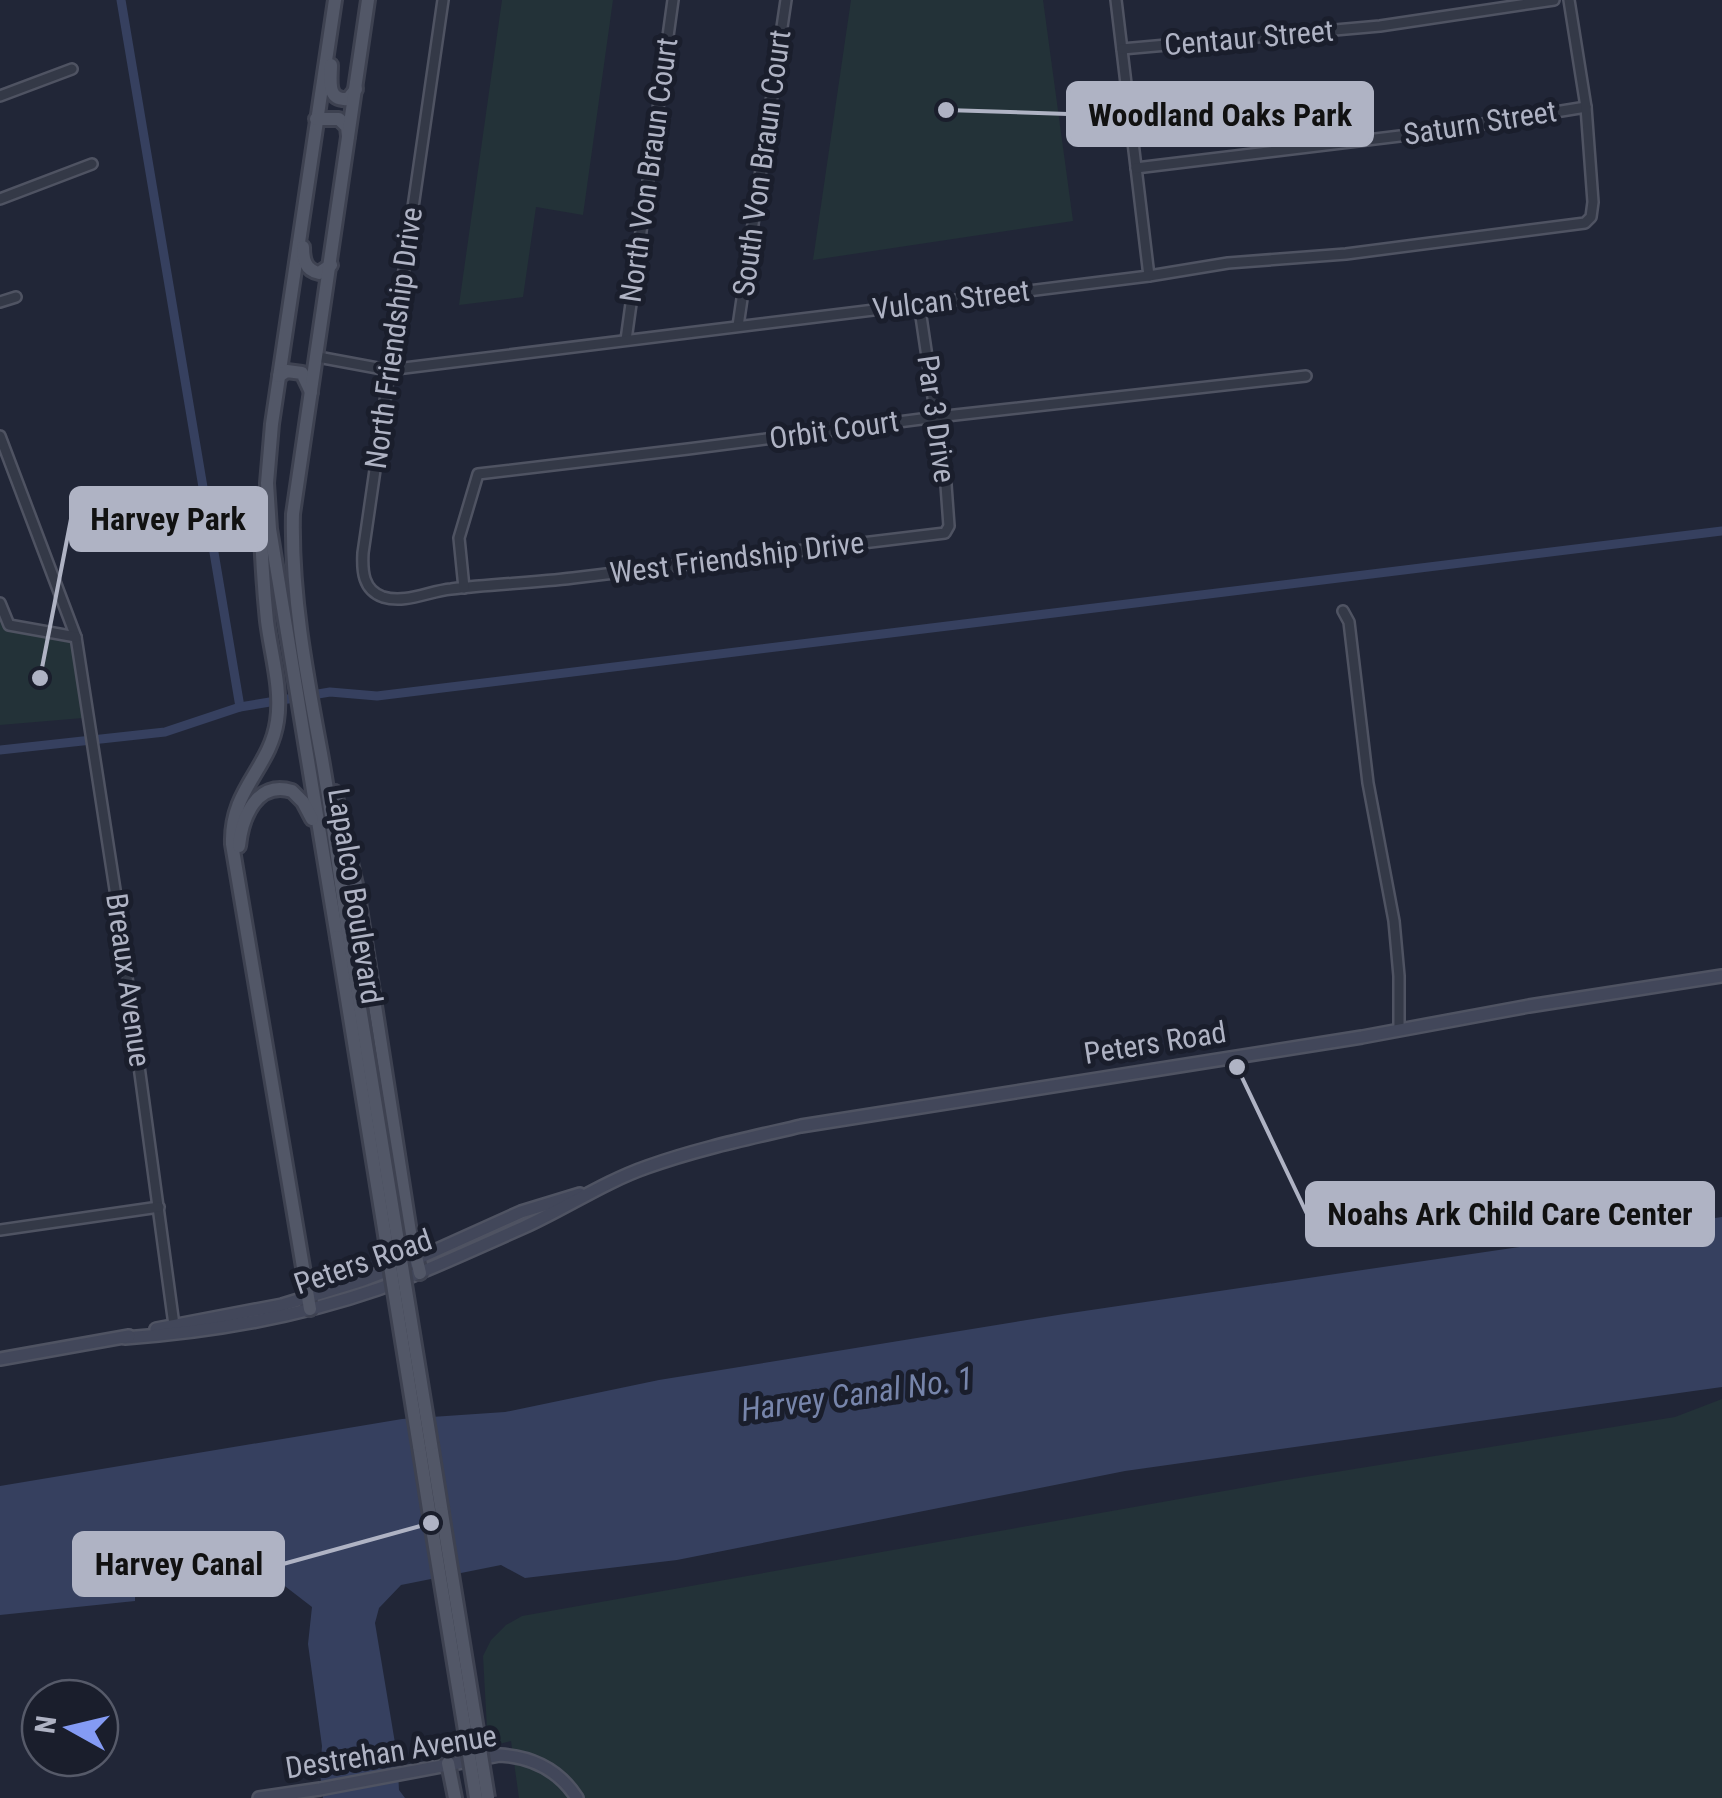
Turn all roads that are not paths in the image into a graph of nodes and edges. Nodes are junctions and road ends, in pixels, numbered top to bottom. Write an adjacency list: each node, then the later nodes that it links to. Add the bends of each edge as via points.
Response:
1 (335, 0): 9 (main road, Lapalco Boulevard)
2 (366, 0): 12 (main road, Lapalco Boulevard)
3 (443, 0): 29 (street, North Friendship Drive)
4 (672, 0): 27 (street, North Von Braun Court)
5 (786, 0): 26 (street, South Von Braun Court)
6 (1116, 0): 10 (street)
7 (1554, 0): 10 (street, Centaur Street, via 1380,26)
8 (1569, 0): 14 (street)
9 (332, 18): 12 (main road, via 331,91 344,100); 15 (main road, Lapalco Boulevard)
10 (1122, 49): 18 (street)
11 (72, 69): 13 (street)
12 (356, 87): 16 (main road, Lapalco Boulevard)
13 (0, 96)
14 (1586, 107): 18 (street, Saturn Street); 22 (street, Vulcan Street, via 1594,202 1585,223)
15 (316, 119): 16 (main road, via 339,119); 20 (main road, Lapalco Boulevard)
16 (349, 138): 21 (main road, Lapalco Boulevard)
17 (92, 164): 19 (street)
18 (1136, 168): 22 (street)
19 (0, 199)
20 (302, 214): 21 (main road, via 308,269); 30 (main road, Lapalco Boulevard)
21 (331, 265): 28 (main road, Lapalco Boulevard)
22 (1149, 276): 25 (street, Vulcan Street)
23 (16, 297): 24 (street)
24 (0, 302)
25 (919, 303): 26 (street, Vulcan Street); 33 (street, Par 3 Drive)
26 (738, 326): 27 (street, Vulcan Street)
27 (626, 340): 29 (street, Vulcan Street)
28 (318, 357): 29 (street, Vulcan Street); 32 (main road, Lapalco Boulevard)
29 (388, 370): 37 (street, North Friendship Drive, via 362,574 382,597)
30 (279, 376): 32 (main road, via 302,373); 34 (main road, Lapalco Boulevard)
31 (1306, 376): 33 (street, Orbit Court)
32 (312, 395): 41 (main road, Lapalco Boulevard, via 292,541)
33 (937, 416): 36 (street, Par 3 Drive, via 950,526); 37 (street, Orbit Court, via 478,474 459,538)
34 (272, 424): 41 (main road, Lapalco Boulevard, via 269,517); 44 (main road, via 261,465 260,517 278,719 268,752 238,804 232,836)
35 (0, 436): 40 (street, Breaux Avenue)
36 (945, 533): 37 (street, West Friendship Drive)
37 (459, 588)
38 (0, 604): 40 (street, via 8,624)
39 (1343, 611): 47 (street, via 1394,921)
40 (76, 637): 48 (street, Breaux Avenue)
41 (302, 682): 42 (main road, Lapalco Boulevard)
42 (307, 713): 43 (main road, Lapalco Boulevard); 45 (main road, Lapalco Boulevard); 50 (main road, via 353,866)
43 (320, 837): 44 (main road, via 298,795 271,789 248,814); 45 (main road, Lapalco Boulevard)
44 (237, 864): 51 (main road)
45 (342, 936): 59 (main road, Lapalco Boulevard, bridge); 60 (main road, Lapalco Boulevard, bridge)
46 (1722, 976): 47 (main road, Peters Road)
47 (1399, 1029): 50 (main road, Peters Road, via 801,1126 713,1147 616,1180 566,1208)
48 (158, 1207): 49 (street); 52 (street, Breaux Avenue)
49 (0, 1230)
50 (418, 1266): 51 (main road, Peters Road, via 378,1289)
51 (309, 1303): 52 (main road, Peters Road); 53 (main road, Peters Road)
52 (174, 1325): 53 (main road, Peters Road)
53 (124, 1338): 54 (main road, Peters Road)
54 (0, 1359)
55 (448, 1764): 57 (main road, Destrehan Avenue); 58 (main road); 61 (main road, Destrehan Avenue, via 500,1755 533,1760)
56 (259, 1798): 57 (main road, Destrehan Avenue)
57 (269, 1798)
58 (455, 1798)
59 (476, 1798)
60 (488, 1798)
61 (577, 1798)

